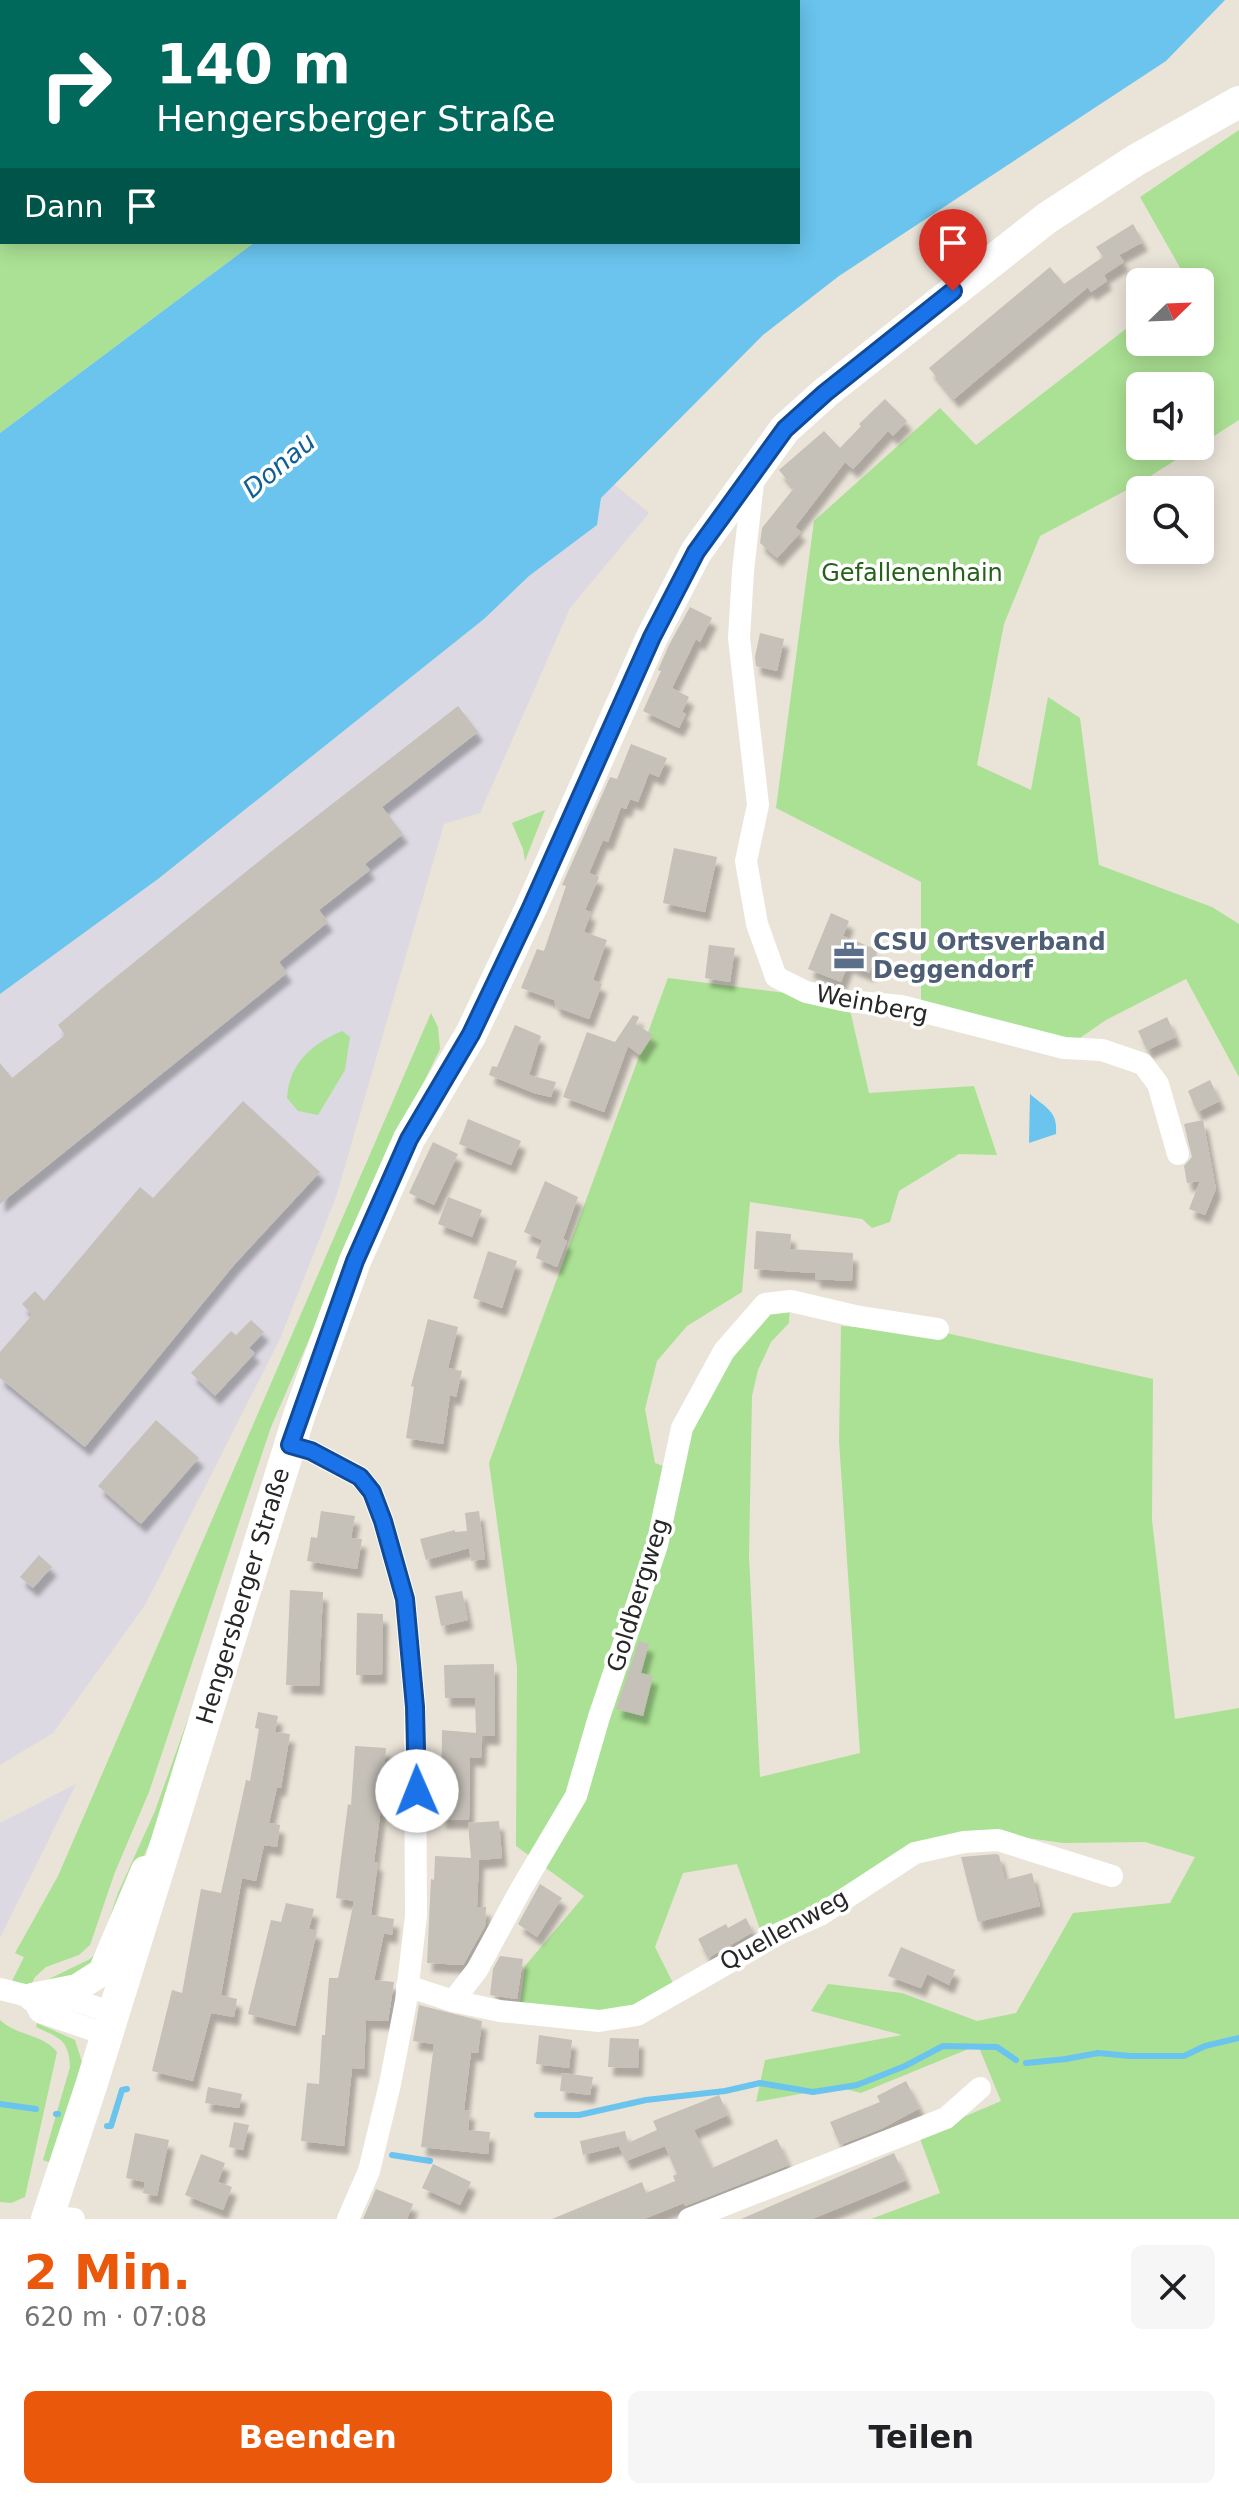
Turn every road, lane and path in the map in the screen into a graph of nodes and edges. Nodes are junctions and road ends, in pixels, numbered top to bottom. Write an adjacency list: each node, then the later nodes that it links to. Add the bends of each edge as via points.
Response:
1 (1239, 102): 2 (main road, Hengersberger Straße, via 1047,218 825,393 785,429)
2 (755, 469): 3 (street, Weinberg, via 739,638 758,805 746,861 757,924 776,977 806,992 901,1006 1064,1048 1102,1050 1143,1064 1158,1084); 5 (main road, Hengersberger Straße, via 696,552 652,637 471,1034 409,1139 355,1261)
3 (1178, 1154)
4 (938, 1329): 11 (street, Goldbergweg, via 791,1301 765,1304 724,1351 682,1428 657,1545 576,1796 477,1970)
5 (290, 1445): 6 (main road, Hengersberger Straße); 8 (street, via 360,1477 372,1492 405,1599 415,1707 417,1819 416,1916)
6 (163, 1853): 10 (street, Hengersberger Straße, via 142,1872 102,1972 77,1988); 12 (main road, Hengersberger Straße)
7 (1112, 1876): 11 (street, Quellenweg, via 998,1840 964,1842 915,1853 820,1915 637,2015 599,2021)
8 (407, 1986): 11 (street); 15 (street, via 369,2171)
9 (0, 1989): 10 (street)
10 (32, 1997): 12 (street, via 40,2012)
11 (453, 2001)
12 (109, 2024): 14 (main road, Hengersberger Straße)
13 (980, 2088): 16 (street, via 946,2118)
14 (56, 2218)
15 (348, 2219)
16 (689, 2219)

